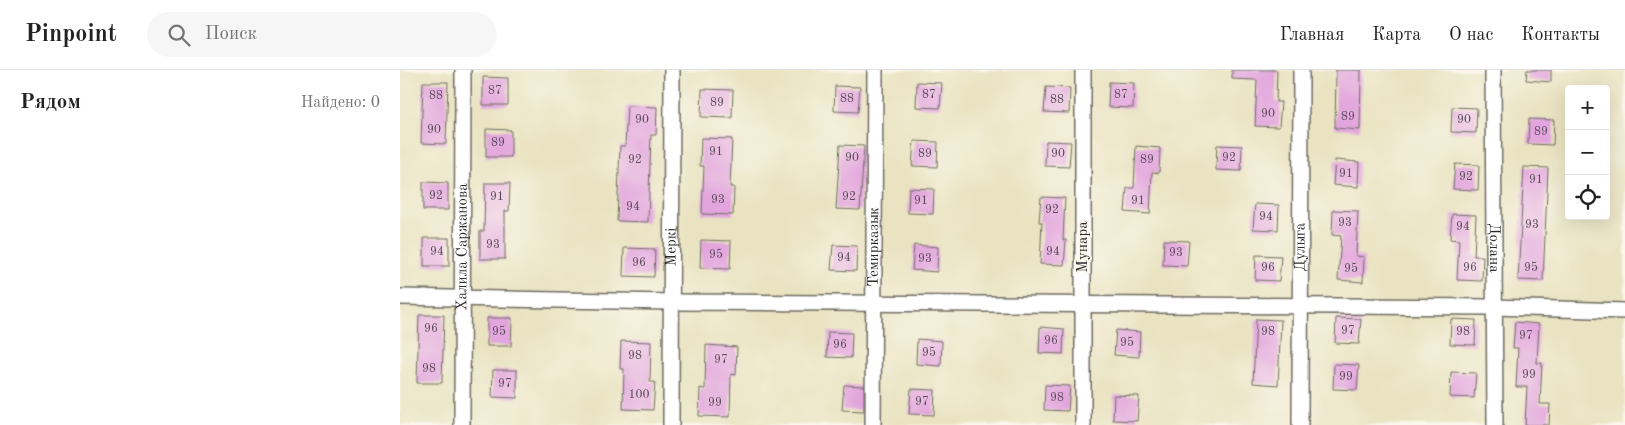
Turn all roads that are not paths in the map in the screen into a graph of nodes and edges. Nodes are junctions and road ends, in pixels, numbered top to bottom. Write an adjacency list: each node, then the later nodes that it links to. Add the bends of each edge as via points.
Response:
1 (464, 70): 8 (street, Халила Саржанова)
2 (672, 70): 9 (street, Меркі)
3 (875, 70): 10 (street, Темирказык)
4 (1083, 70): 11 (street, Мунара)
5 (1301, 70): 12 (street, Дулыга)
6 (1493, 70): 13 (street, Долана)
7 (400, 297): 8 (street)
8 (462, 298): 9 (street); 15 (street, Халила Саржанова)
9 (672, 302): 10 (street); 16 (street, Меркі)
10 (874, 303): 11 (street); 17 (street, Темирказык)
11 (1083, 304): 12 (street); 18 (street, Мунара)
12 (1300, 306): 13 (street); 19 (street, Дулыга)
13 (1494, 306): 14 (street); 20 (street, Долана)
14 (1625, 311)
15 (462, 425)
16 (671, 425)
17 (873, 425)
18 (1083, 425)
19 (1300, 425)
20 (1495, 425)

